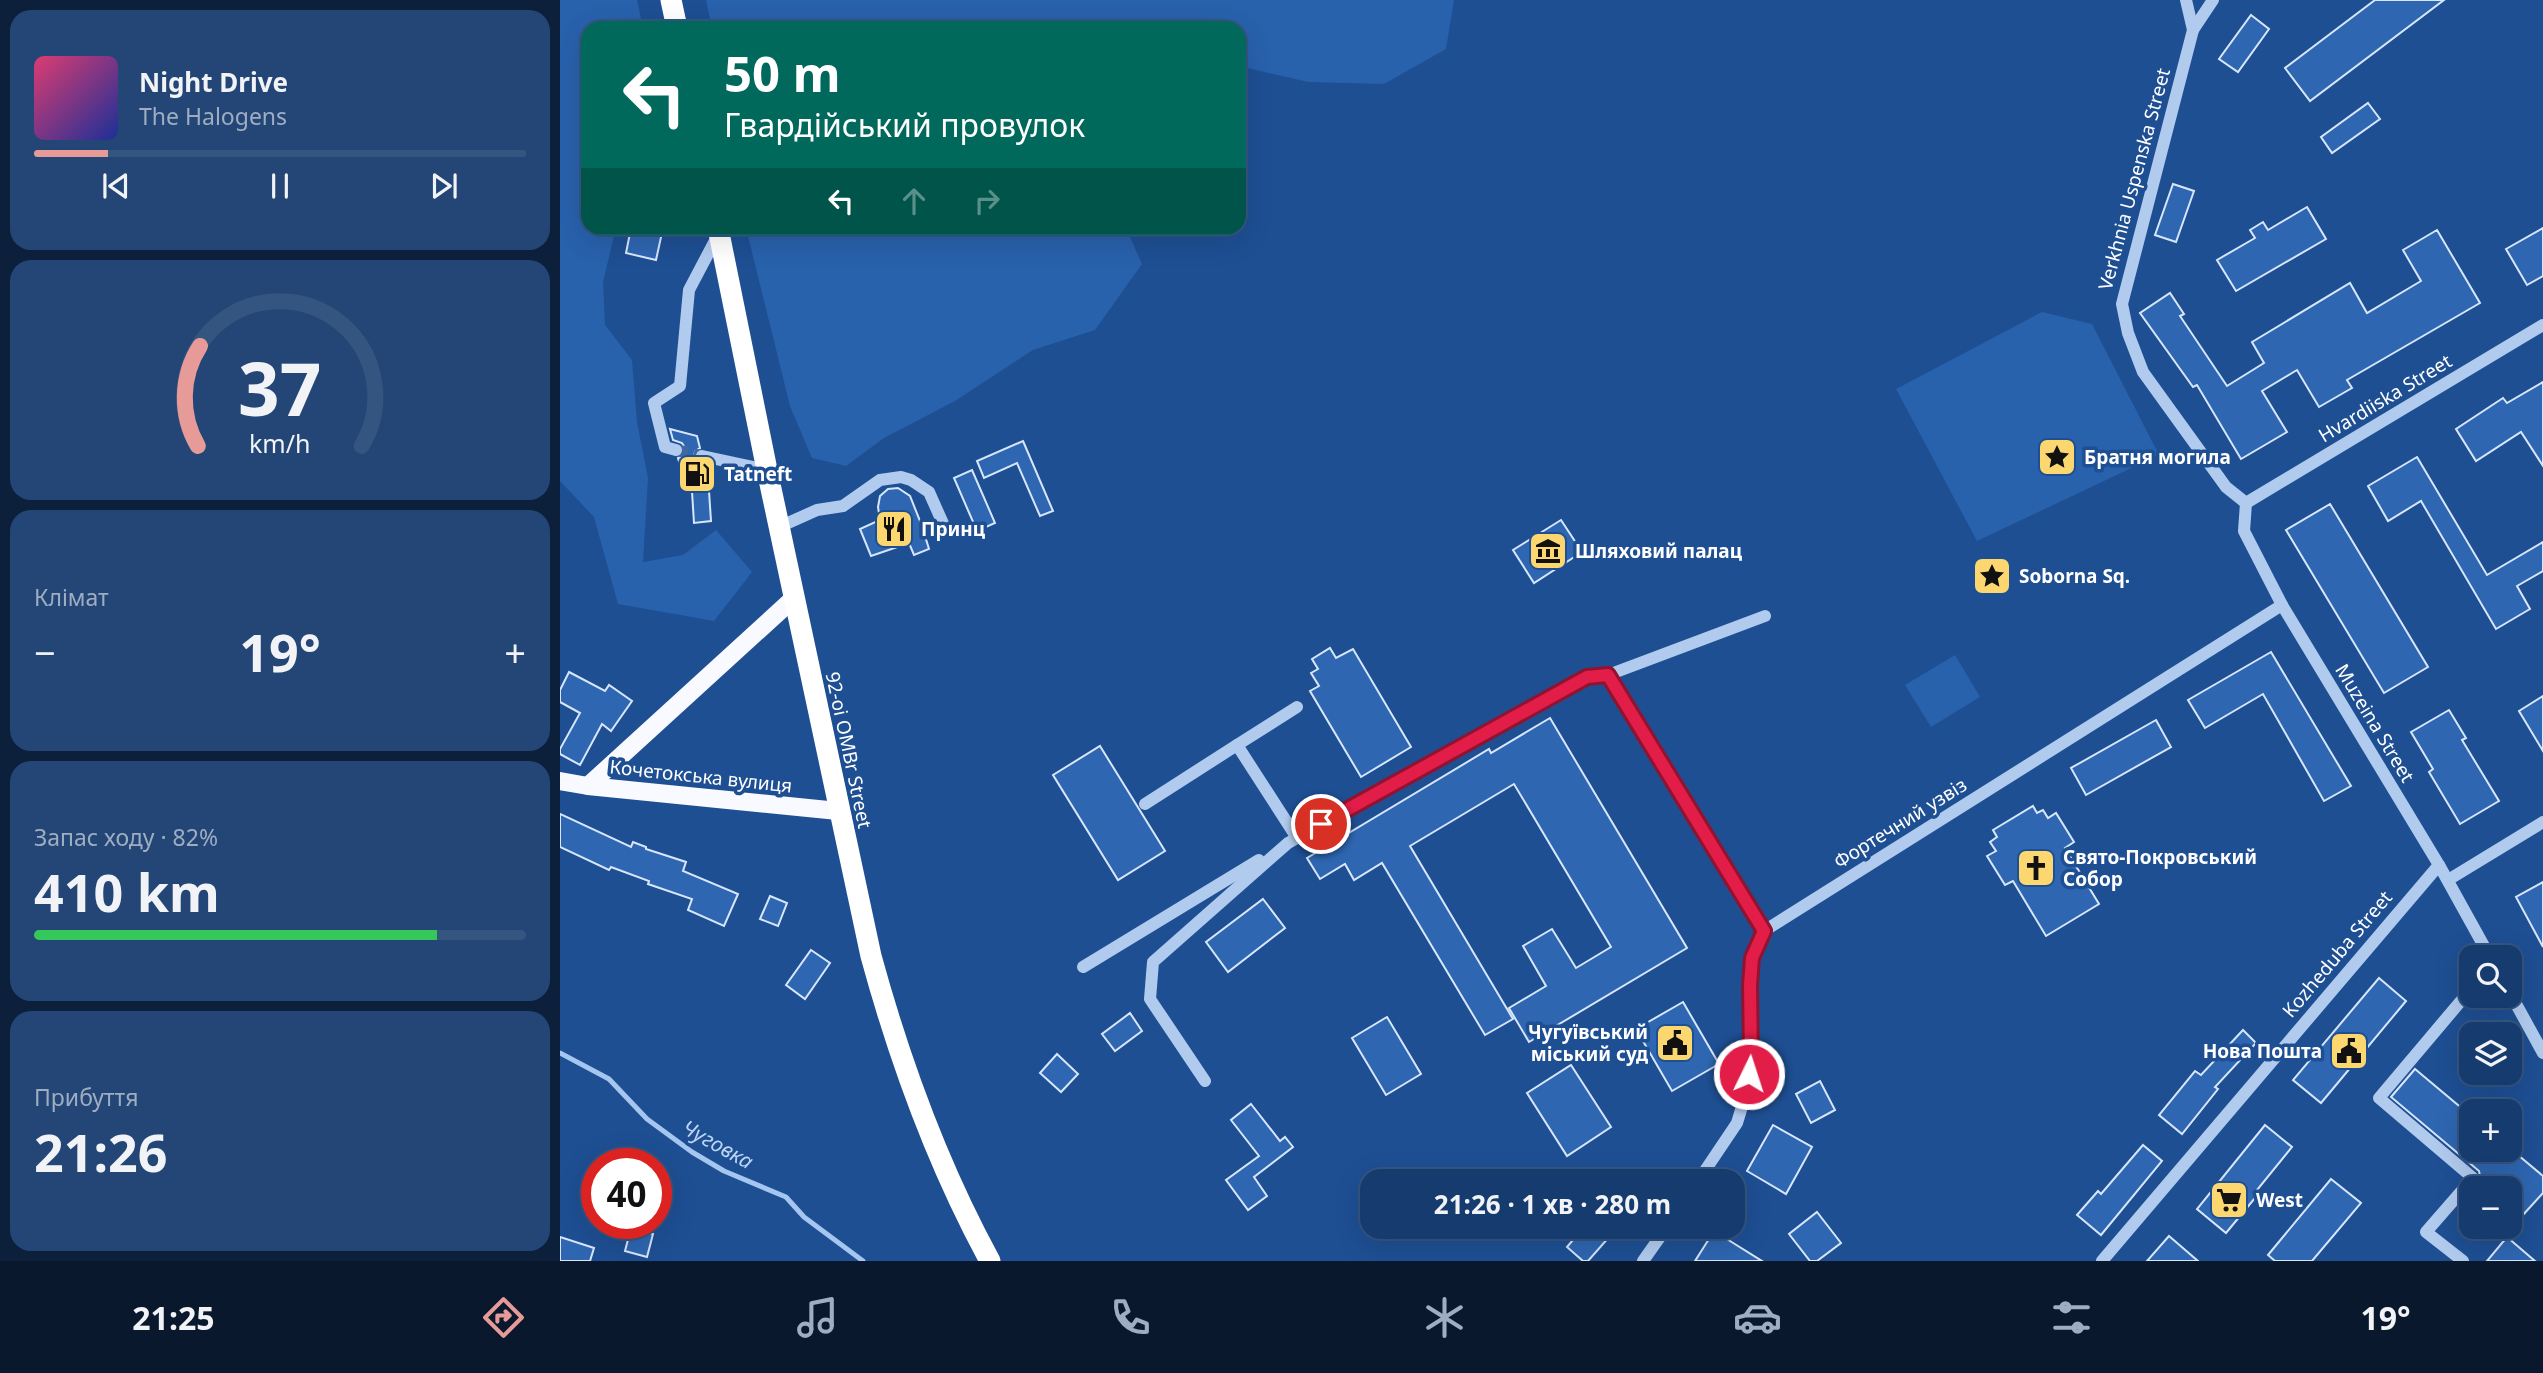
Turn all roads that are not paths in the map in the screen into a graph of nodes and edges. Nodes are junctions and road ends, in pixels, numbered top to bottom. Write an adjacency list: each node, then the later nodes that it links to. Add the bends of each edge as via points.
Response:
1 (671, 0): 4 (highway)
2 (2186, 0): 5 (street)
3 (2213, 0): 5 (street, Verkhnia Uspenska Street)
4 (676, 21)
5 (2193, 30): 12 (street, Verkhnia Uspenska Street, via 2122,304 2143,372 2226,487)
6 (716, 235): 9 (street, via 689,290 680,386 654,403 665,447)
7 (719, 235): 11 (highway, 92-oi OMBr Street)
8 (2543, 325): 12 (street, Hvardiiska Street)
9 (676, 450)
10 (702, 456): 11 (street)
11 (766, 470): 13 (highway, 92-oi OMBr Street)
12 (2246, 503): 16 (street, Muzeina Street, via 2244,531)
13 (779, 527): 14 (street, via 817,510 843,506 880,480 901,477 929,492); 15 (highway, 92-oi OMBr Street)
14 (945, 528)
15 (794, 598): 22 (main road); 24 (highway, 92-oi OMBr Street)
16 (2282, 605): 27 (street, Muzeina Street); 29 (street, Фортечний узвіз)
17 (1765, 616): 18 (street)
18 (1608, 675): 26 (street, via 1587,677); 29 (street)
19 (1297, 707): 20 (street)
20 (1237, 745): 23 (street); 26 (street)
21 (560, 781): 22 (main road, Кочетокська вулиця)
22 (588, 786): 24 (main road, Кочетокська вулиця)
23 (1145, 804)
24 (838, 811): 39 (highway, 92-oi OMBr Street, via 898,1049 941,1163)
25 (2543, 821): 28 (street)
26 (1292, 841): 31 (street); 35 (street, via 1153,962 1150,999)
27 (2439, 865): 28 (street, Muzeina Street); 38 (street, Kozheduba Street)
28 (2448, 880): 30 (street, Muzeina Street)
29 (1764, 931): 36 (street, via 1752,958 1747,1090 1737,1123)
30 (2483, 945)
31 (1083, 967)
32 (2459, 1003): 41 (street, via 2379,1098 2473,1178 2426,1232)
33 (2518, 1008): 34 (street)
34 (2543, 1053)
35 (1205, 1081)
36 (1706, 1169)
37 (1659, 1239): 40 (street)
38 (2107, 1259)
39 (990, 1261)
40 (1643, 1261)
41 (2463, 1261)

